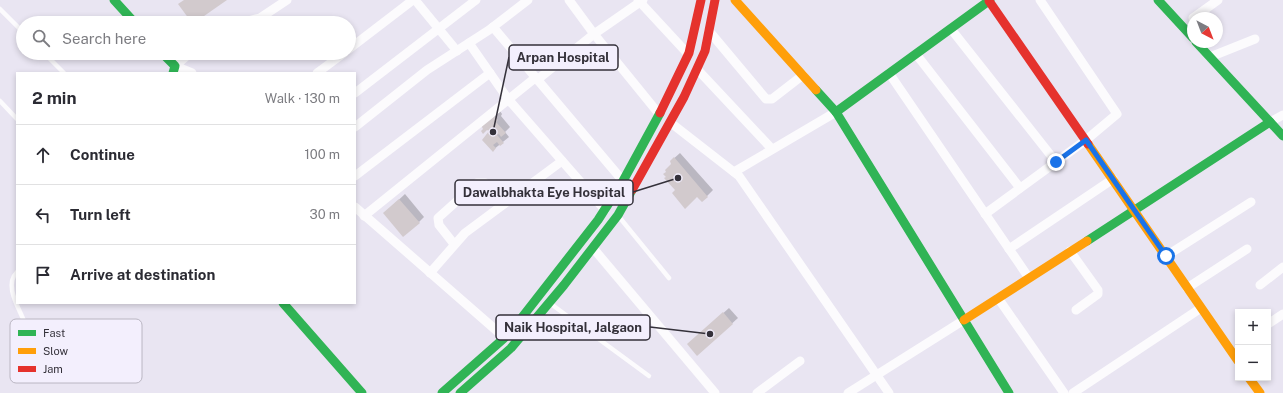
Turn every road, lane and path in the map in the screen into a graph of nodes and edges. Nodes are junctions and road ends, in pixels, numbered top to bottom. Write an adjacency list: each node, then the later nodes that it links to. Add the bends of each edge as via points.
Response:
1 (114, 0): 17 (street)
2 (287, 0): 18 (street)
3 (414, 0): 24 (street); 30 (street)
4 (476, 0): 24 (street)
5 (528, 0): 22 (street)
6 (569, 0): 27 (street)
7 (701, 0): 33 (street)
8 (715, 0): 25 (street)
9 (736, 0): 47 (street)
10 (990, 0): 23 (street); 60 (street)
11 (1040, 0): 60 (street, via 1117,111 1116,116)
12 (1158, 0): 21 (street)
13 (1218, 0): 16 (street)
14 (640, 1): 27 (street); 33 (street)
15 (0, 9): 20 (lane)
16 (1201, 12)
17 (129, 16)
18 (263, 16)
19 (1187, 22): 21 (street)
20 (16, 25)
21 (1182, 26): 26 (street)
22 (493, 27): 29 (street); 48 (street)
23 (951, 29): 34 (street); 63 (street)
24 (439, 30): 32 (street); 49 (street)
25 (709, 31): 40 (street, via 705,51); 47 (street, via 766,99 772,99)
26 (1187, 31)
27 (594, 34): 48 (street); 53 (street)
28 (1255, 39): 35 (street)
29 (469, 43): 32 (street); 45 (street)
30 (356, 44)
31 (1202, 48): 35 (street)
32 (457, 51): 58 (street)
33 (688, 54): 53 (street)
34 (916, 54): 46 (street); 68 (street)
35 (1210, 57): 56 (street)
36 (51, 60): 42 (lane)
37 (167, 60): 41 (street)
38 (183, 60): 41 (street)
39 (335, 60): 44 (street)
40 (697, 69): 57 (street); 61 (street)
41 (174, 70): 43 (street)
42 (63, 72)
43 (186, 72)
44 (318, 72)
45 (490, 73): 50 (street); 65 (street)
46 (889, 73): 52 (street); 74 (street)
47 (803, 75): 52 (street)
48 (536, 79): 50 (street); 67 (street)
49 (356, 92)
50 (508, 99): 62 (street); 76 (street)
51 (0, 101): 55 (lane)
52 (836, 112): 61 (street); 101 (street)
53 (659, 114): 67 (street)
54 (1283, 115): 56 (street)
55 (16, 118)
56 (1270, 122): 59 (street); 73 (street)
57 (671, 123): 64 (street); 75 (street)
58 (356, 125)
59 (1283, 136)
60 (1086, 140): 63 (street); 66 (street)
61 (772, 150): 64 (street)
62 (562, 161): 70 (street); 72 (street)
63 (1056, 162): 68 (street)
64 (734, 172): 108 (street)
65 (356, 175)
66 (1113, 179): 73 (street); 79 (street)
67 (623, 181): 72 (street)
68 (1020, 188): 74 (street)
69 (1251, 202): 82 (street)
70 (504, 204): 77 (street); 77 (street, via 483,182 477,183 438,218 439,225)
71 (356, 208): 76 (street)
72 (605, 210): 103 (street)
73 (1134, 210): 81 (street); 82 (street)
74 (985, 214): 79 (street)
75 (618, 215): 78 (street); 86 (lane)
76 (364, 216): 85 (street)
77 (454, 244): 85 (street)
78 (592, 248): 92 (street); 114 (street)
79 (1009, 249): 87 (street)
80 (1247, 249): 89 (street)
81 (1070, 251): 87 (street); 97 (street, via 1098,290 1095,297)
82 (1166, 256): 89 (street)
83 (1283, 267): 88 (street)
84 (16, 273): 91 (lane, via 11,279 11,286)
85 (430, 273): 103 (street)
86 (669, 278)
87 (1029, 278): 90 (street)
88 (1260, 285)
89 (1187, 288): 96 (street)
90 (998, 298): 101 (street); 119 (street)
91 (16, 299)
92 (549, 303): 109 (lane); 113 (street, via 511,348)
93 (18, 304): 100 (lane)
94 (284, 304): 99 (street)
95 (295, 304): 99 (street)
96 (1201, 308): 105 (street); 120 (street)
97 (1076, 310)
98 (1283, 314): 102 (street)
99 (299, 315): 111 (street)
100 (23, 319)
101 (964, 320): 108 (street); 118 (street)
102 (1271, 322)
103 (505, 338): 112 (street)
104 (1237, 345): 105 (street)
105 (1230, 350): 106 (street)
106 (1235, 357)
107 (800, 361): 115 (street)
108 (877, 375): 116 (street); 117 (street)
109 (648, 376)
110 (1251, 381): 121 (street)
111 (366, 390)
112 (442, 393)
113 (460, 393)
114 (715, 393)
115 (757, 393)
116 (848, 393)
117 (889, 393)
118 (1008, 393)
119 (1064, 393)
120 (1073, 393)
121 (1260, 393)

